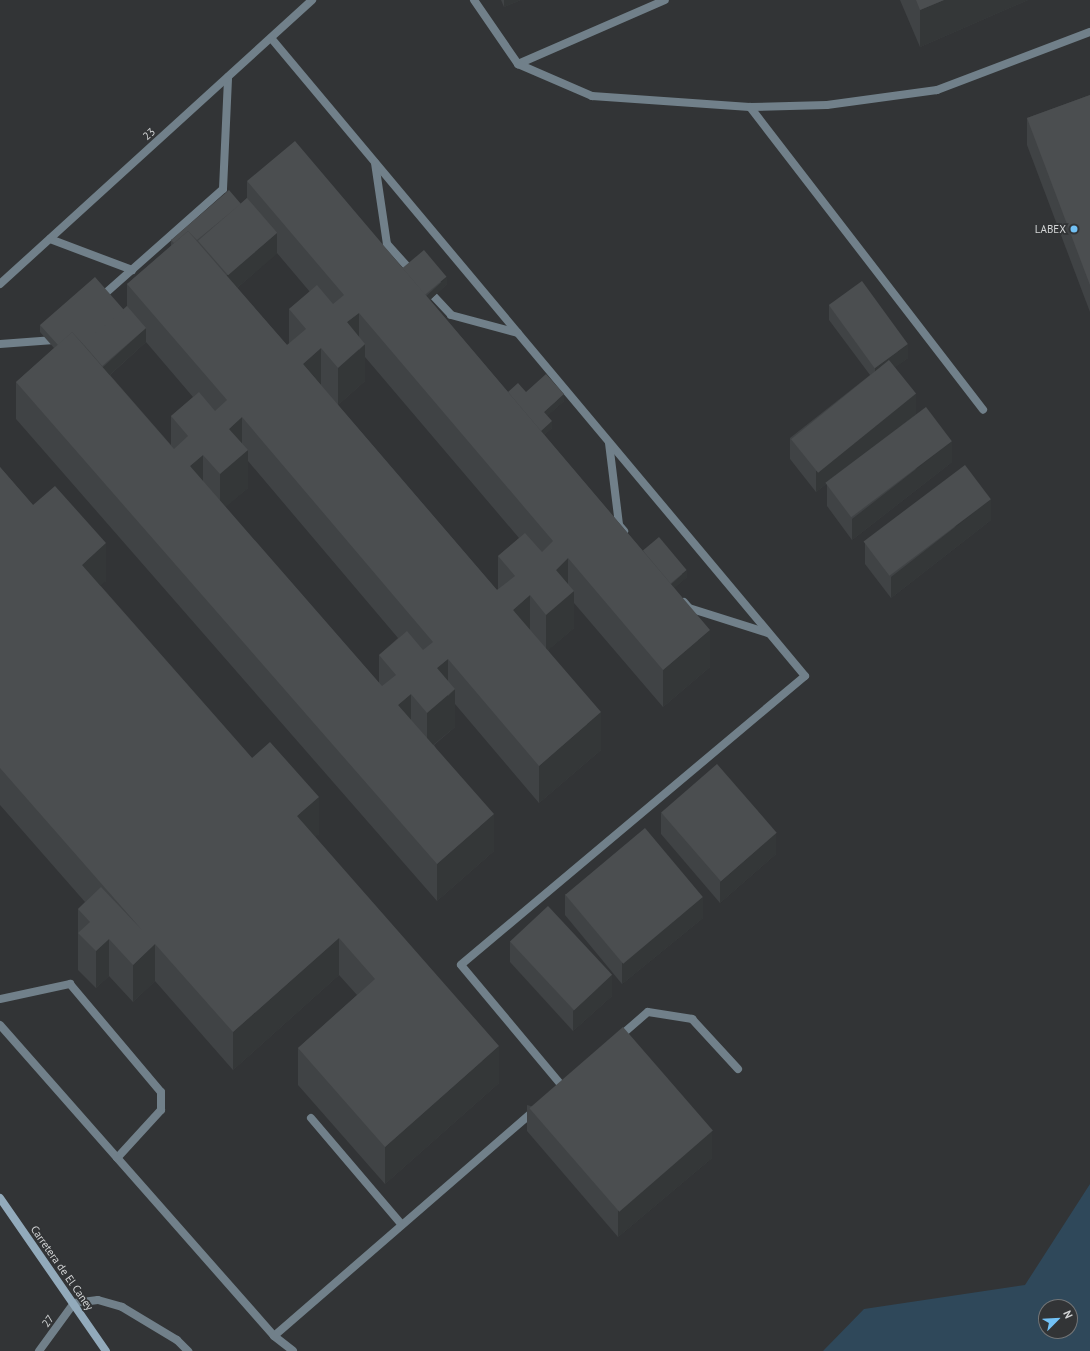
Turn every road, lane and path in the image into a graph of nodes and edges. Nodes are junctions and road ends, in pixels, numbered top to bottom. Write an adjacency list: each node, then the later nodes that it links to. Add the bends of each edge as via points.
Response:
1 (312, 0): 5 (street, 23)
2 (474, 0): 6 (street)
3 (665, 0): 6 (street)
4 (1090, 32): 8 (street, via 937,90 827,105)
5 (271, 38): 7 (street, 23); 9 (street)
6 (518, 64): 8 (street, via 592,96)
7 (228, 77): 10 (street, 23); 11 (street, via 223,189)
8 (750, 107): 17 (street)
9 (374, 162): 15 (street); 15 (street, via 387,244 451,315)
10 (50, 239): 11 (street); 12 (street, 23)
11 (132, 270): 13 (street)
12 (0, 284)
13 (93, 305)
14 (65, 330): 16 (street, via 54,340)
15 (518, 333): 18 (street)
16 (0, 344)
17 (983, 410)
18 (609, 442): 19 (street, via 619,525); 21 (street)
19 (629, 537)
20 (679, 596): 21 (street, via 689,608)
21 (768, 633): 26 (street, via 804,676 461,965)
22 (0, 999): 29 (street, via 70,984 161,1092 161,1110)
23 (0, 1025): 29 (street)
24 (614, 1041): 25 (street, via 648,1012 692,1019)
25 (738, 1069)
26 (562, 1086)
27 (544, 1101): 31 (street)
28 (311, 1118): 31 (street)
29 (117, 1158): 33 (street)
30 (0, 1198): 32 (main road, Carretera de El Caney)
31 (402, 1225): 33 (street)
32 (74, 1303): 34 (street, 27); 35 (main road, Carretera de El Caney); 36 (street, via 98,1300 122,1306 177,1340)
33 (274, 1336): 37 (street)
34 (39, 1351)
35 (106, 1351)
36 (188, 1351)
37 (293, 1351)

